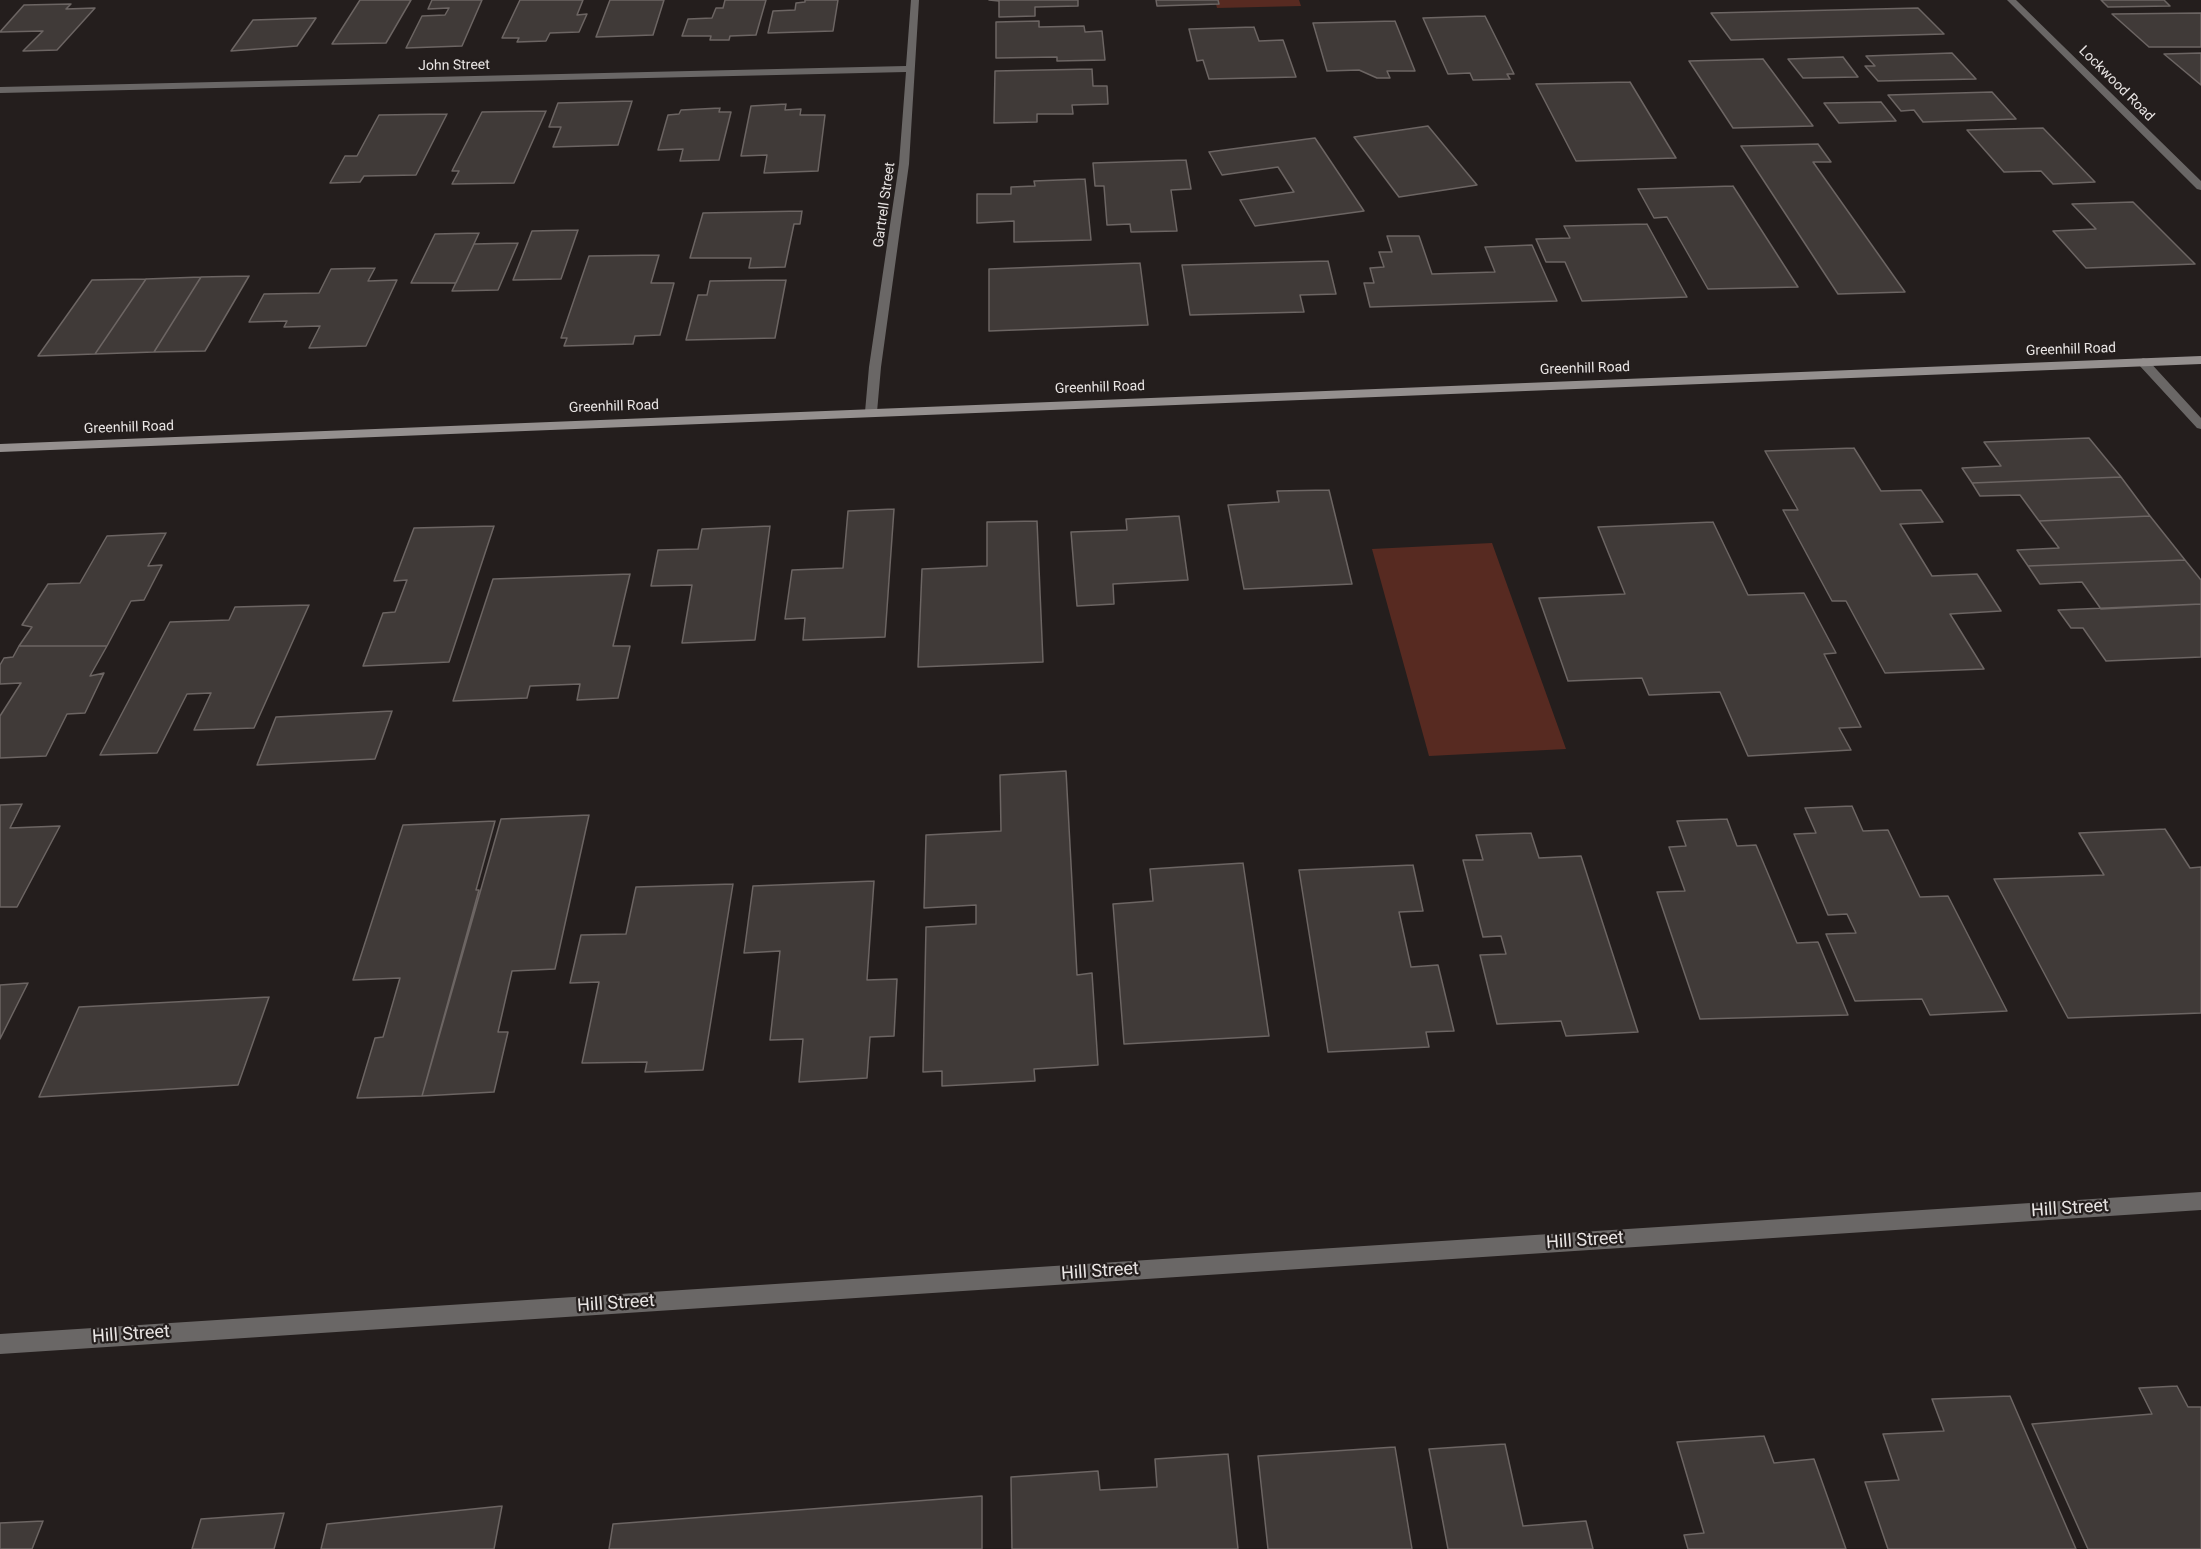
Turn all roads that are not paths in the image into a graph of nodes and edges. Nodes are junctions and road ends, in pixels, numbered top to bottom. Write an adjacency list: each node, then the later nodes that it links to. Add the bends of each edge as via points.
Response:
1 (915, 0): 3 (street, Gartrell Street)
2 (2011, 0): 5 (street, Lockwood Road)
3 (909, 69): 4 (street, John Street); 8 (street, Gartrell Street, via 904,164)
4 (0, 90)
5 (2201, 187)
6 (2201, 360): 7 (main road, Greenhill Road)
7 (2143, 362): 8 (main road, Greenhill Road); 9 (street)
8 (872, 412): 10 (main road, Greenhill Road)
9 (2201, 425)
10 (1, 449)
11 (2201, 1201): 12 (street, Hill Street)
12 (0, 1344)

